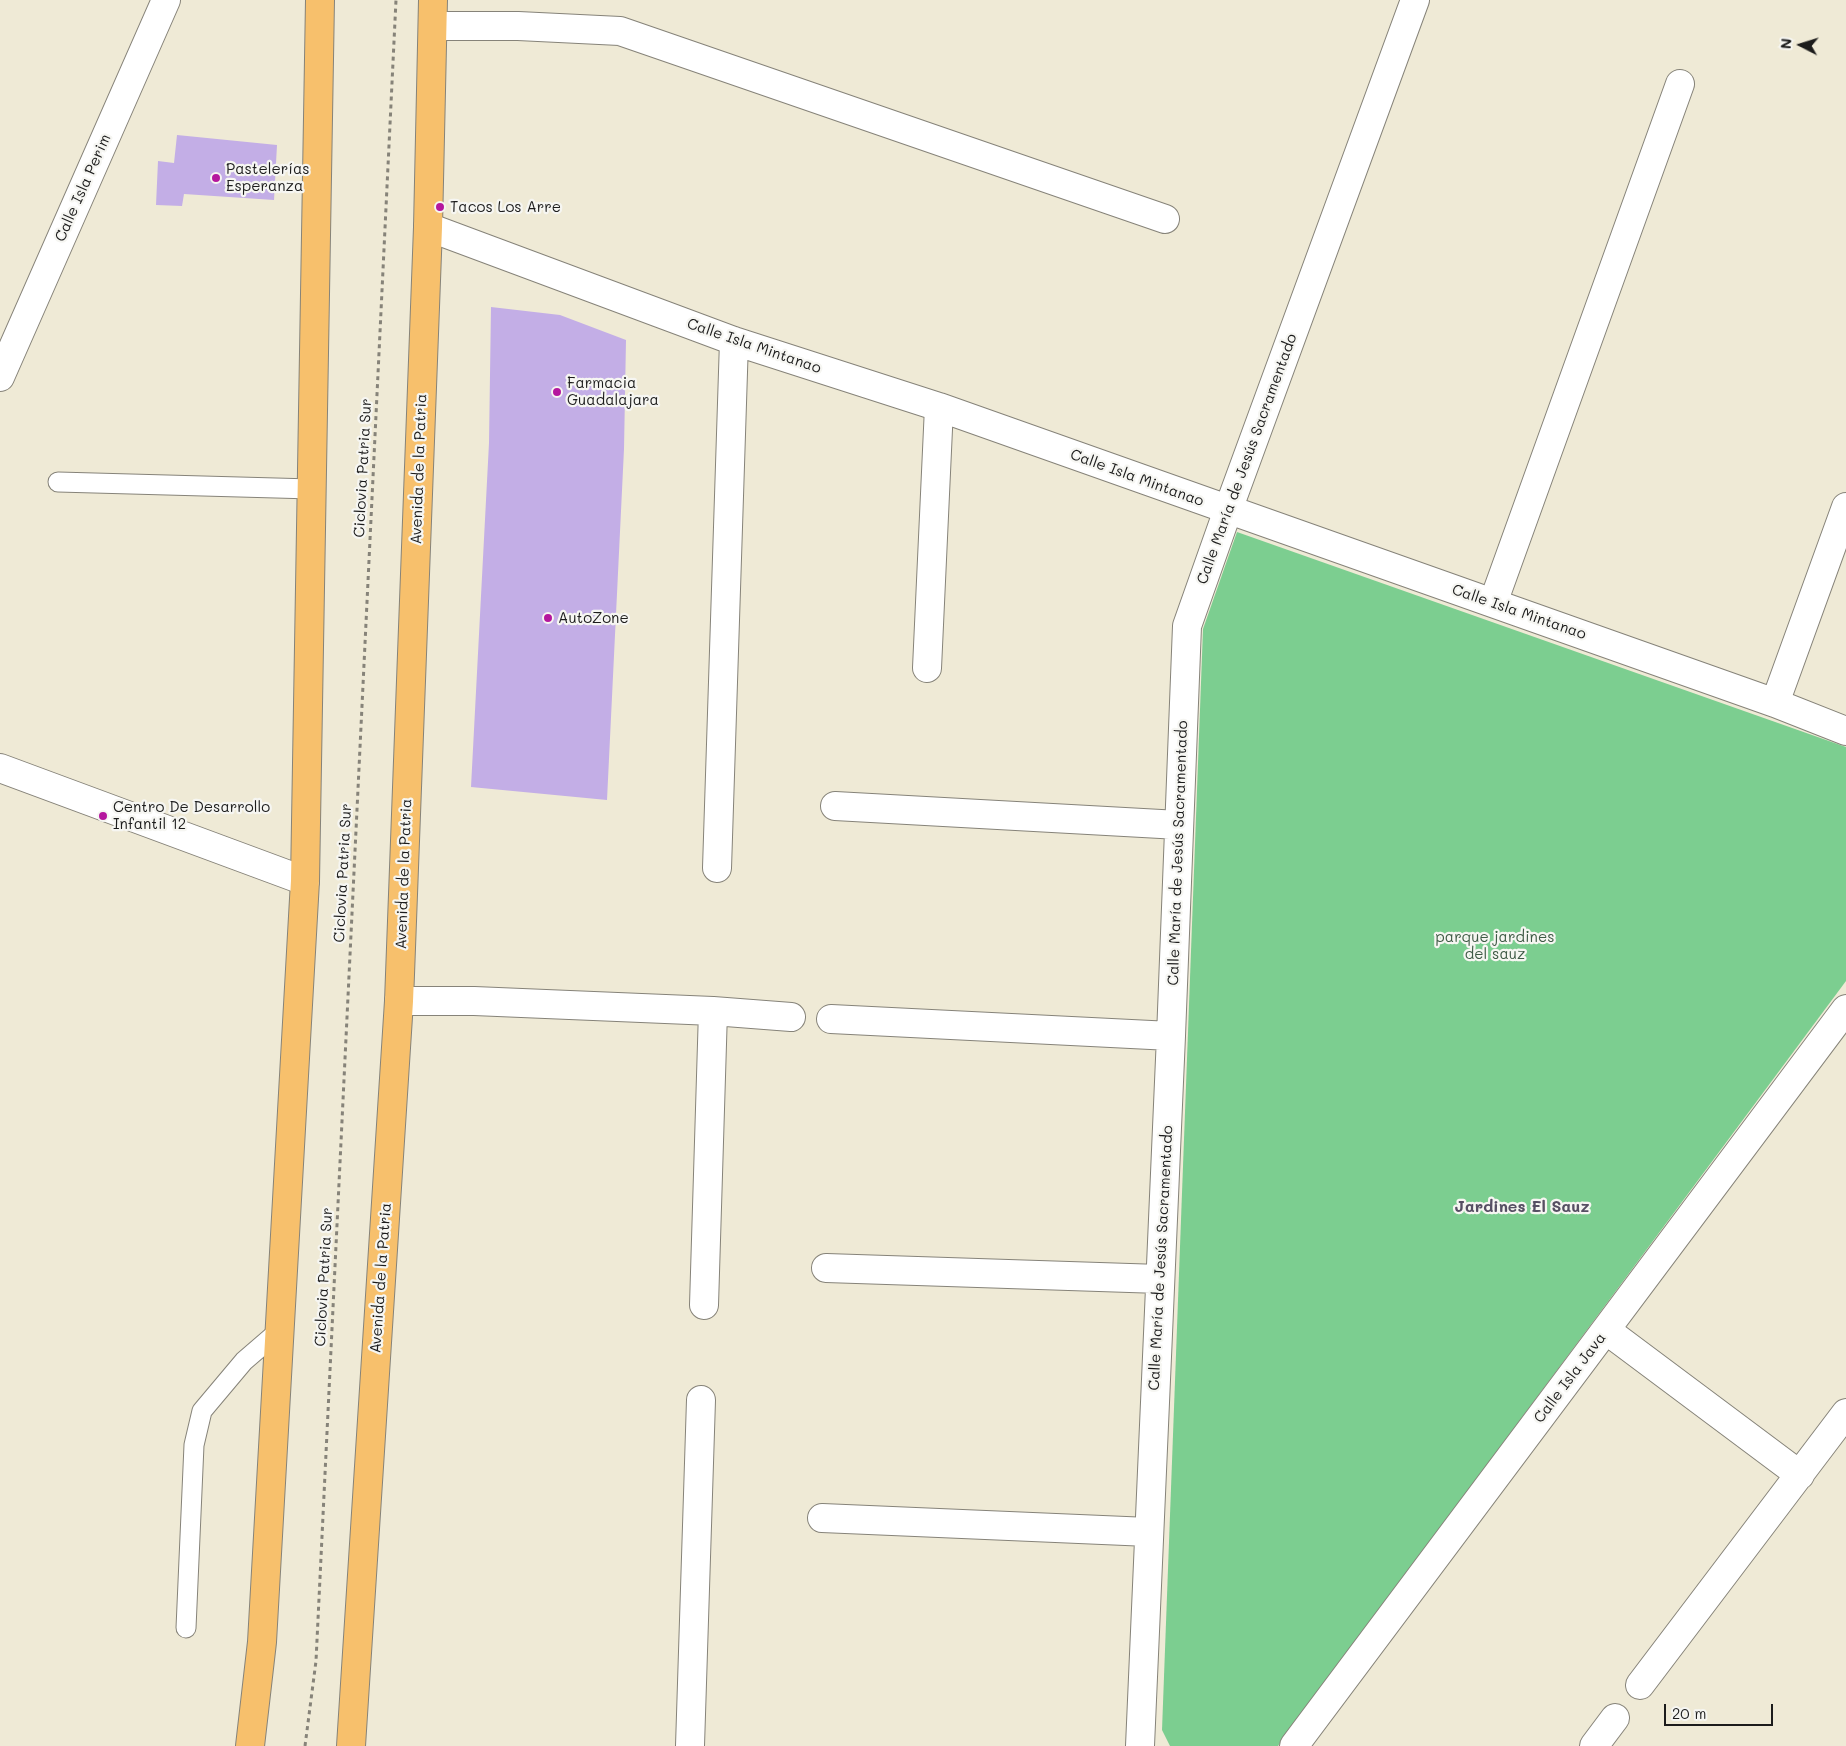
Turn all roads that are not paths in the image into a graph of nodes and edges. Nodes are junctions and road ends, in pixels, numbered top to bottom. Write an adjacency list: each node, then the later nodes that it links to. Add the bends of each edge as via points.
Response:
1 (166, 0): 9 (street, Calle Isla Perim)
2 (320, 0): 12 (main road)
3 (1415, 0): 14 (street, Calle María de Jesús Sacramentado)
4 (433, 13): 6 (street, via 518,26 620,31); 7 (main road, Avenida de la Patria)
5 (1680, 84): 15 (street)
6 (1164, 219)
7 (428, 227): 8 (street, Calle Isla Mintanao); 24 (main road, Avenida de la Patria)
8 (734, 341): 10 (street, Calle Isla Mintanao); 22 (street)
9 (0, 377)
10 (939, 408): 14 (street, Calle Isla Mintanao); 16 (street)
11 (58, 482): 12 (lane)
12 (312, 489): 23 (main road)
13 (1846, 507): 17 (street)
14 (1228, 510): 15 (street, Calle Isla Mintanao); 21 (street, Calle María de Jesús Sacramentado, via 1187,626)
15 (1493, 603): 17 (street, Calle Isla Mintanao)
16 (927, 668)
17 (1775, 703): 18 (street, Calle Isla Mintanao)
18 (1846, 731)
19 (0, 768): 23 (street)
20 (835, 806): 21 (street)
21 (1179, 825): 29 (street, Calle María de Jesús Sacramentado)
22 (717, 868)
23 (305, 881): 33 (main road)
24 (399, 1001): 26 (street); 44 (main road, Avenida de la Patria)
25 (1846, 1009): 34 (street, Calle Isla Java)
26 (713, 1011): 27 (street); 32 (street)
27 (791, 1017)
28 (831, 1019): 29 (street)
29 (1171, 1036): 31 (street, Calle María de Jesús Sacramentado)
30 (826, 1268): 31 (street)
31 (1160, 1279): 39 (street, Calle María de Jesús Sacramentado)
32 (704, 1304)
33 (280, 1330): 40 (lane, via 244,1361 202,1411 194,1445); 43 (main road, via 262,1642)
34 (1606, 1330): 37 (street); 47 (street, Calle Isla Java)
35 (701, 1400): 45 (street)
36 (1846, 1414): 37 (street)
37 (1800, 1475): 41 (street)
38 (822, 1518): 39 (street)
39 (1150, 1532): 46 (street, Calle María de Jesús Sacramentado)
40 (186, 1628)
41 (1640, 1685)
42 (1616, 1718): 48 (street)
43 (250, 1746)
44 (351, 1746)
45 (690, 1746)
46 (1140, 1746)
47 (1294, 1746)
48 (1594, 1746)

